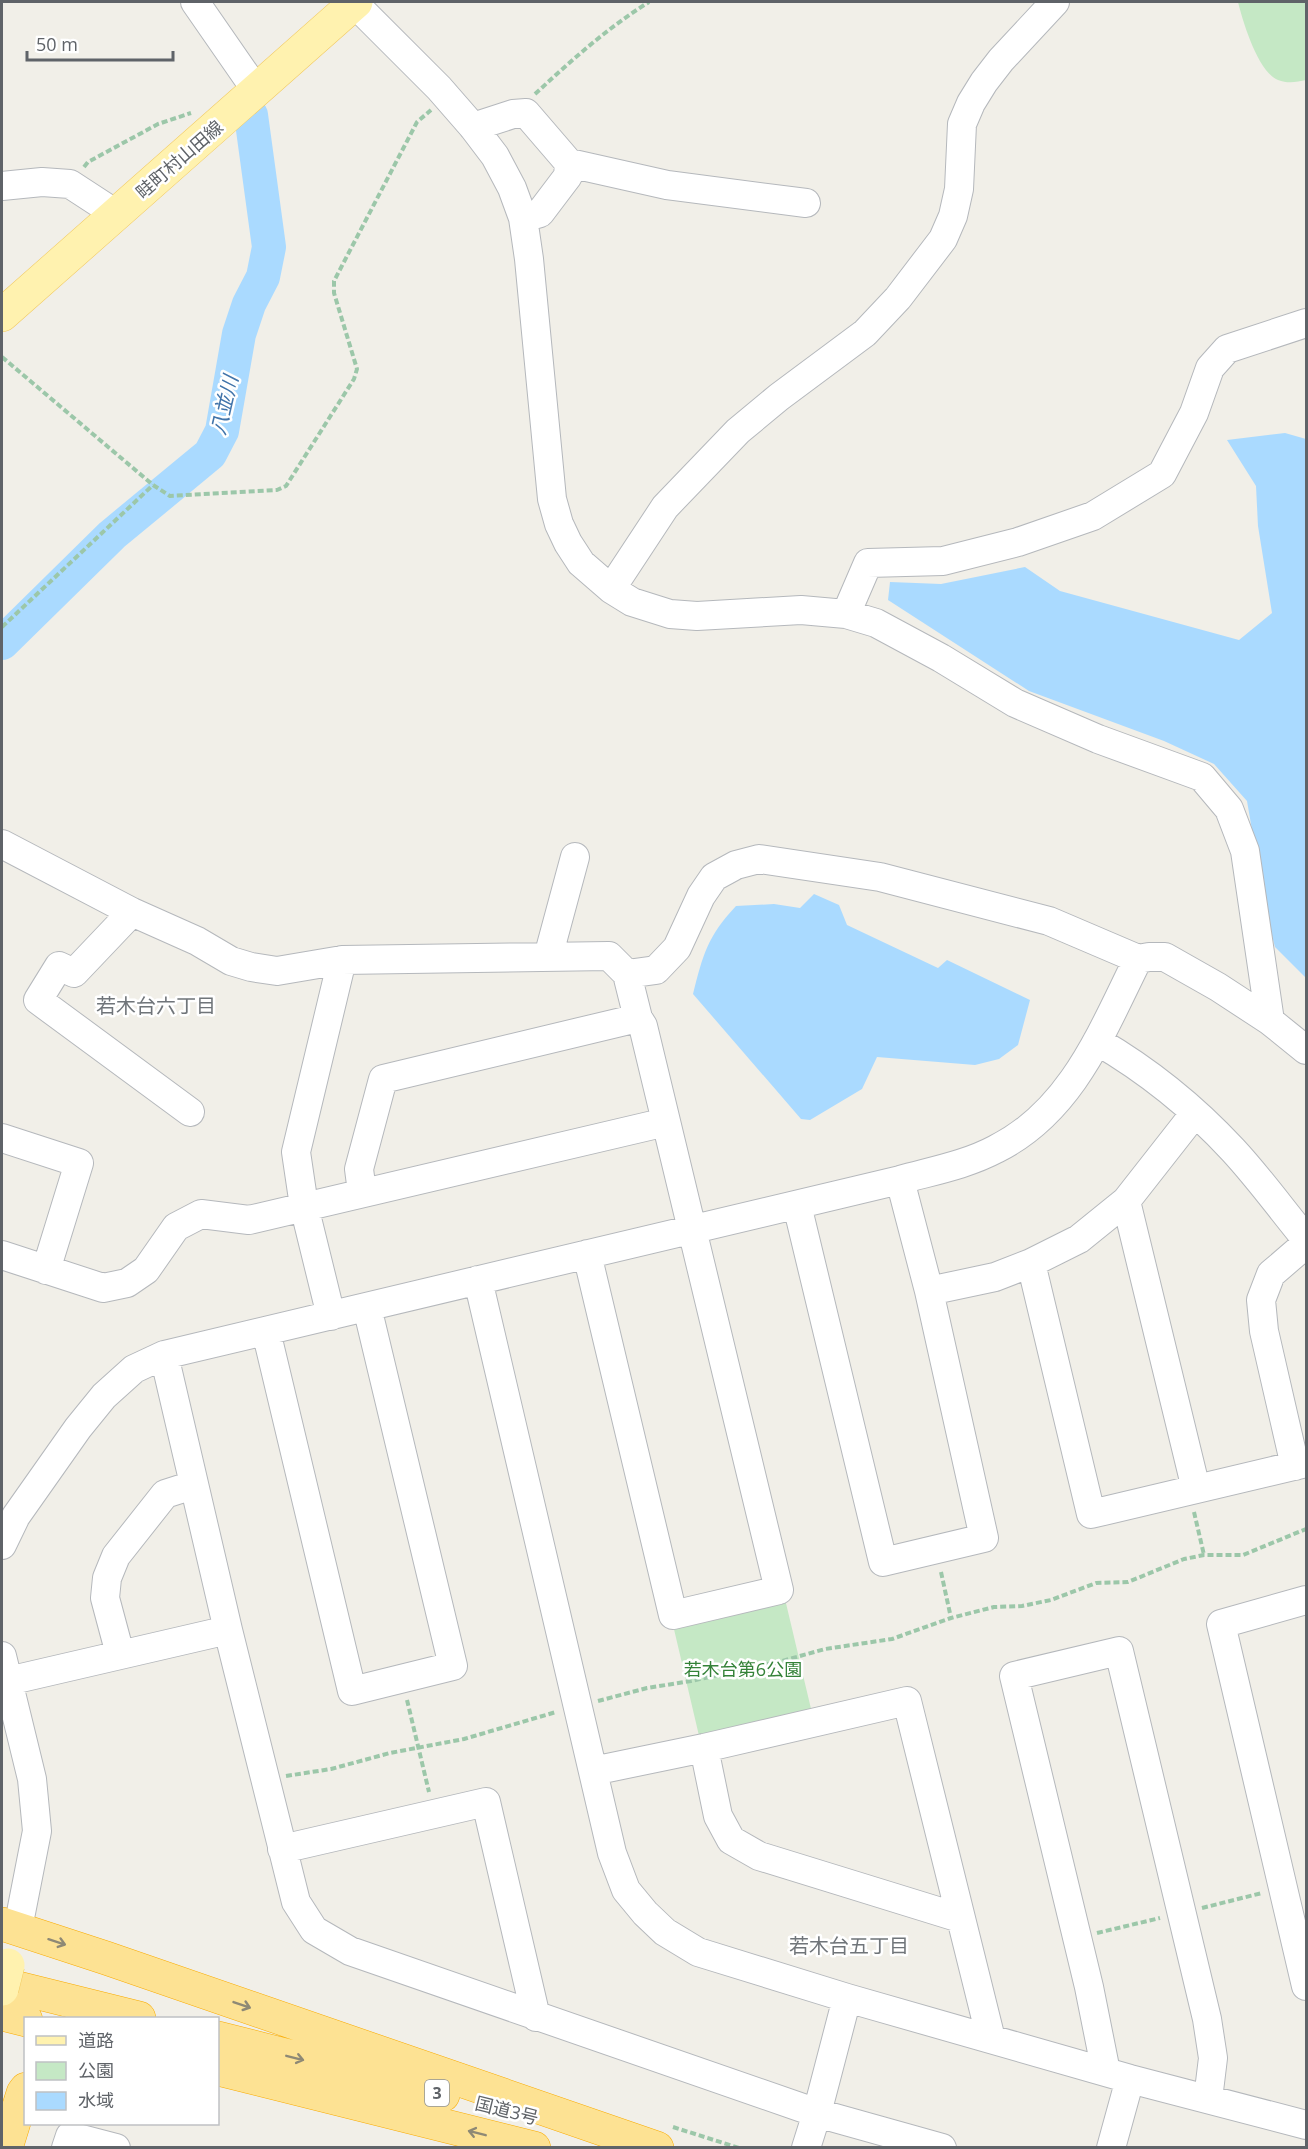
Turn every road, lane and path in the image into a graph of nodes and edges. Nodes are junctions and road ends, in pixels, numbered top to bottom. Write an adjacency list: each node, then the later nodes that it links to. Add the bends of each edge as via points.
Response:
1 (195, 2): 5 (street)
2 (355, 2): 5 (main road, 畦町村山田線); 6 (street)
3 (649, 2): 8 (path, via 627,15 560,71 530,99)
4 (1055, 2): 20 (street, via 1001,60 971,104 962,124 959,189 943,239 898,298 865,333 738,431 665,507)
5 (256, 90): 14 (main road, 畦町村山田線)
6 (446, 97): 9 (street); 19 (path, via 417,122 334,281 357,369 286,486 277,490 170,496)
7 (198, 110): 11 (path, via 158,124 88,162)
8 (526, 113): 9 (street); 10 (street)
9 (473, 127): 15 (street, via 495,156)
10 (569, 163): 13 (street, via 667,185); 15 (street, via 568,176 540,213)
11 (70, 184): 12 (street); 14 (street)
12 (2, 186)
13 (806, 203)
14 (116, 214): 16 (main road, 畦町村山田線)
15 (523, 218): 20 (street, via 552,499 568,543 581,563)
16 (2, 315)
17 (1306, 323): 21 (street, via 1227,349 1210,368 1194,413 1162,474 1094,516 1018,542 943,561 868,563)
18 (2, 357): 19 (path)
19 (153, 485): 22 (path)
20 (610, 589): 21 (street, via 632,602 670,615 801,610)
21 (846, 614): 31 (street, via 876,623 1015,703 1202,777 1229,809 1245,851)
22 (2, 627)
23 (2, 844): 25 (street)
24 (575, 857): 26 (street)
25 (132, 912): 28 (street, via 251,967 277,971); 34 (street, via 74,973 59,966 39,1000)
26 (548, 957): 28 (street); 29 (street, via 609,956)
27 (1138, 959): 29 (street, via 1049,921 880,877 759,859 714,877 677,948 656,970); 31 (street, via 1165,957); 32 (street)
28 (342, 960): 42 (street, via 296,1152)
29 (627, 974): 30 (street)
30 (638, 1018): 36 (street); 39 (street, via 383,1079 359,1169)
31 (1270, 1021): 33 (street)
32 (1097, 1041): 35 (street, via 1135,1064); 38 (street, via 1055,1105 1023,1133 966,1162)
33 (1306, 1050)
34 (190, 1112)
35 (1195, 1113): 40 (street); 44 (street, via 1233,1150)
36 (666, 1122): 39 (street); 43 (street)
37 (2, 1138): 49 (street, via 79,1163)
38 (900, 1180): 41 (street); 51 (street)
39 (362, 1192): 42 (street)
40 (1126, 1201): 48 (street, via 1079,1239); 58 (street)
41 (797, 1205): 43 (street); 61 (street, via 883,1562)
42 (304, 1206): 49 (street, via 249,1220 201,1214 176,1227 146,1270 127,1283 104,1288); 53 (street)
43 (692, 1229): 46 (street); 46 (street, via 779,1590 673,1615)
44 (1306, 1239)
45 (1306, 1244): 56 (street, via 1271,1274 1261,1300 1264,1331)
46 (587, 1254): 50 (street)
47 (2, 1255): 49 (street)
48 (1031, 1263): 51 (street, via 995,1276); 58 (street, via 1091,1514)
49 (46, 1270)
50 (478, 1280): 52 (street); 69 (street)
51 (929, 1291): 61 (street, via 984,1538)
52 (368, 1307): 53 (street); 68 (street, via 453,1666)
53 (331, 1316): 54 (street)
54 (266, 1331): 55 (street); 68 (street, via 352,1691)
55 (164, 1355): 57 (street); 60 (street, via 134,1369 104,1396 23,1507)
56 (1301, 1464): 58 (street)
57 (194, 1485): 65 (street); 66 (street, via 165,1494 116,1557 107,1578 105,1598)
58 (1192, 1490): 62 (path)
59 (1306, 1529): 62 (path, via 1243,1555)
60 (2, 1545)
61 (936, 1551): 64 (path)
62 (1204, 1555): 64 (path, via 1128,1581 1096,1583 1051,1600 994,1607)
63 (1306, 1600): 79 (street, via 1221,1624)
64 (951, 1618): 69 (path, via 892,1639 825,1648)
65 (228, 1630): 66 (street); 73 (street)
66 (120, 1654): 67 (street)
67 (5, 1668): 76 (street, via 32,1779 37,1831)
68 (402, 1679): 70 (path)
69 (578, 1705): 70 (path, via 493,1732); 72 (street)
70 (419, 1747): 73 (path, via 290,1775); 74 (path)
71 (704, 1748): 72 (street); 77 (street, via 718,1816 731,1840 759,1856); 77 (street, via 907,1701)
72 (593, 1771): 80 (street, via 612,1853 626,1890 665,1932 698,1952)
73 (266, 1784): 75 (street)
74 (434, 1813): 75 (street); 83 (street, via 486,1802)
75 (282, 1849): 83 (street, via 296,1902 314,1930 350,1951)
76 (10, 1916): 78 (main road); 99 (highway, one-way to 99)
77 (960, 1918): 86 (street)
78 (4, 1979): 82 (highway)
79 (1306, 1986)
80 (847, 1998): 86 (street); 94 (street)
81 (2, 2014): 84 (highway)
82 (132, 2017)
83 (536, 2017): 94 (street)
84 (24, 2020)
85 (219, 2038): 99 (highway, 国道3号 / 3, one-way to 99)
86 (991, 2039): 88 (street)
87 (219, 2069): 92 (highway, 国道3号 / 3)
88 (1118, 2076): 91 (street); 91 (street, via 1089,1987 1014,1676 1119,1651 1207,2019 1213,2058); 101 (street)
89 (219, 2084): 92 (highway, via 288,2101)
90 (24, 2091): 95 (highway)
91 (1208, 2100): 93 (street)
92 (377, 2109): 98 (highway, 国道3号 / 3, one-way to 92)
93 (1306, 2125)
94 (810, 2133): 100 (street)
95 (6, 2148)
96 (66, 2148): 97 (street, via 70,2136)
97 (116, 2148)
98 (534, 2148)
99 (656, 2148)
100 (942, 2148)
101 (1111, 2148)

